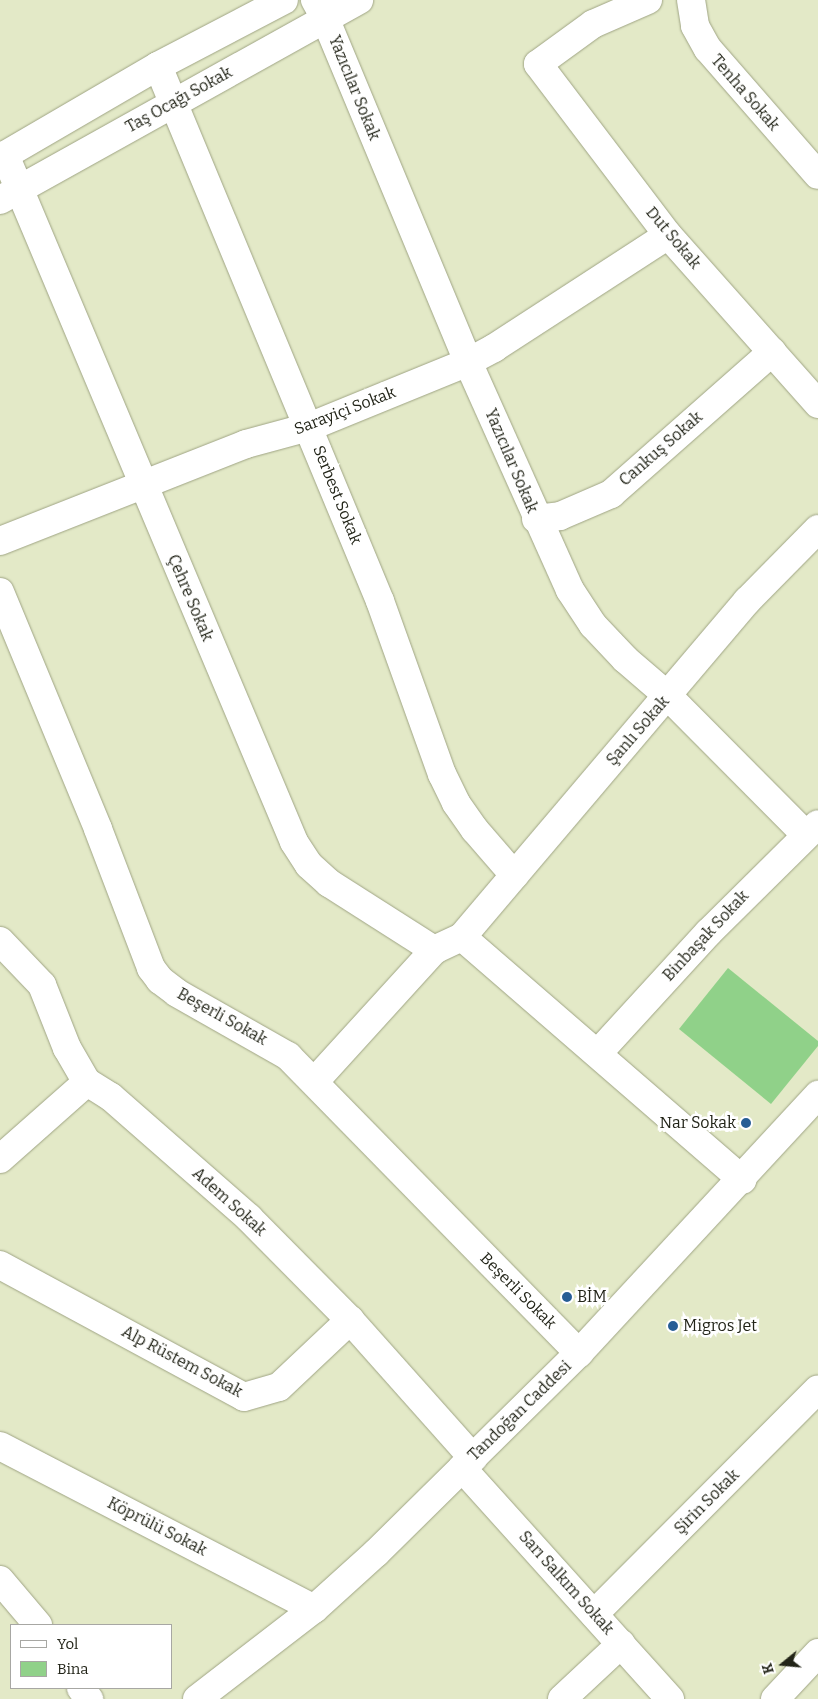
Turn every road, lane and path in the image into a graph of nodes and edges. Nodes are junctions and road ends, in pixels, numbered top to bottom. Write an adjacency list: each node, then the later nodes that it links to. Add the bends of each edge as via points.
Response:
1 (284, 0): 6 (street)
2 (359, 0): 5 (street, Taş Ocağı Sokak)
3 (648, 0): 11 (street, Dut Sokak, via 593,24 538,64)
4 (691, 0): 9 (street, Tenha Sokak, via 695,26 708,49)
5 (320, 9): 7 (street, Taş Ocağı Sokak); 13 (street, Yazıcılar Sokak)
6 (158, 66): 7 (street, Serbest Sokak); 8 (street)
7 (176, 103): 10 (street, Taş Ocağı Sokak); 15 (street, Serbest Sokak)
8 (2, 157): 10 (street, Çehre Sokak)
9 (818, 175)
10 (10, 194): 16 (street, Çehre Sokak)
11 (668, 235): 12 (street, Dut Sokak); 13 (street, Sarayiçi Sokak)
12 (772, 352): 14 (street, Dut Sokak); 17 (street, Cankuş Sokak, via 610,494 560,516)
13 (468, 362): 15 (street, Sarayiçi Sokak); 17 (street, Yazıcılar Sokak)
14 (818, 404)
15 (309, 427): 16 (street, Sarayiçi Sokak, via 246,444); 23 (street, Serbest Sokak, via 387,618 442,774 456,803 475,830)
16 (140, 484): 19 (street, Sarayiçi Sokak); 26 (street, Çehre Sokak, via 294,842 309,865 329,883)
17 (536, 519): 21 (street, Yazıcılar Sokak, via 570,590 592,625)
18 (818, 528): 21 (street, Şanlı Sokak, via 747,601)
19 (0, 541)
20 (0, 592): 28 (street, Beşerli Sokak, via 98,829 151,968 177,993 262,1039 288,1056)
21 (668, 696): 22 (street, Yazıcılar Sokak); 23 (street, Şanlı Sokak)
22 (811, 829): 27 (street, Binbaşak Sokak)
23 (514, 875): 24 (street, Şanlı Sokak)
24 (462, 937): 26 (street); 27 (street)
25 (0, 941): 29 (street, Adem Sokak, via 42,985 67,1048)
26 (434, 950): 28 (street)
27 (599, 1052): 32 (street)
28 (315, 1081): 35 (street, Beşerli Sokak)
29 (87, 1082): 31 (street); 34 (street, Adem Sokak, via 111,1098 249,1218)
30 (818, 1095): 32 (street, Tandoğan Caddesi)
31 (0, 1158)
32 (743, 1180): 35 (street, Tandoğan Caddesi)
33 (0, 1264): 34 (street, Alp Rüstem Sokak, via 244,1397 279,1387)
34 (350, 1320): 38 (street, Adem Sokak)
35 (580, 1353): 38 (street, Tandoğan Caddesi)
36 (818, 1389): 41 (street, Şirin Sokak)
37 (0, 1446): 40 (street, Köprülü Sokak)
38 (467, 1463): 40 (street, Tandoğan Caddesi); 41 (street, Sarı Salkım Sokak)
39 (0, 1580): 42 (street)
40 (314, 1609): 45 (street, Tandoğan Caddesi)
41 (594, 1614): 43 (street, Sarı Salkım Sokak)
42 (37, 1624)
43 (621, 1644): 46 (street); 47 (street, Sarı Salkım Sokak)
44 (818, 1653): 48 (street)
45 (197, 1699)
46 (562, 1699)
47 (670, 1699)
48 (775, 1699)

